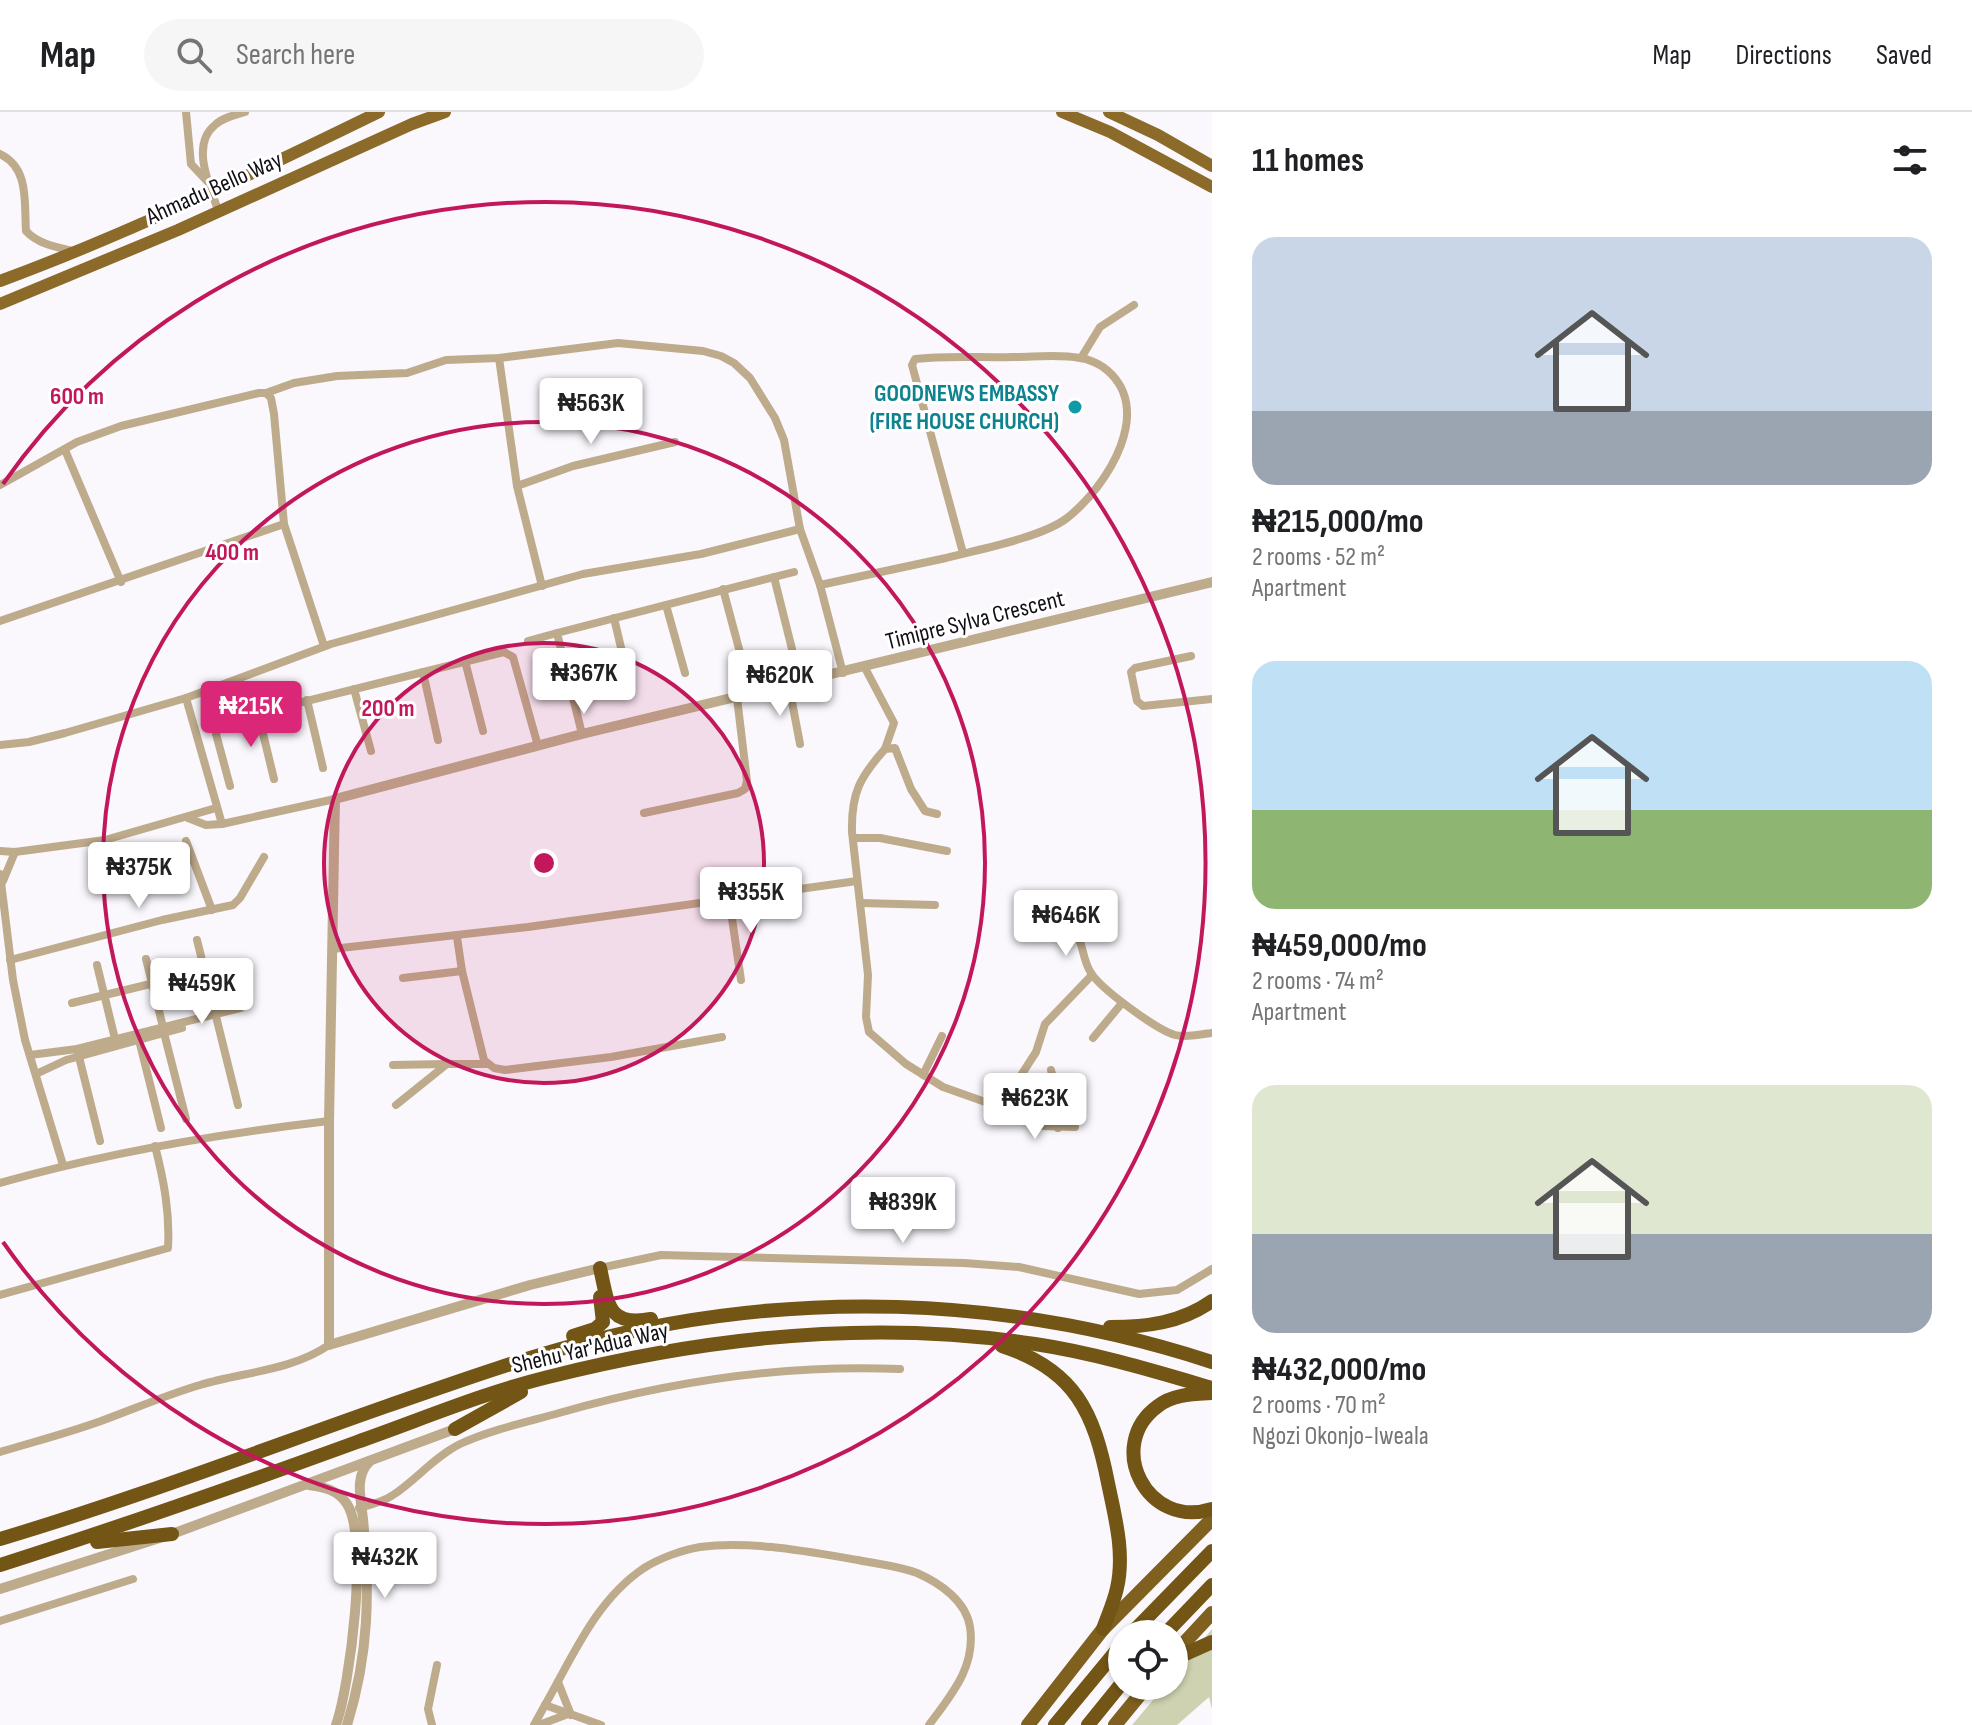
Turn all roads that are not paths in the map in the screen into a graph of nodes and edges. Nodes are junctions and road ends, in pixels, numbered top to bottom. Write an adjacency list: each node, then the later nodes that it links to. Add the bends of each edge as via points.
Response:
1 (186, 112): 9 (street, via 191,164)
2 (245, 112): 9 (street, via 215,124 205,135)
3 (379, 112): 9 (main road, Ahmadu Bello Way)
4 (445, 112): 11 (main road, Ahmadu Bello Way)
5 (1062, 112): 10 (main road)
6 (1109, 112): 8 (main road)
7 (0, 154): 12 (street, via 21,176 26,231 51,246)
8 (1212, 166)
9 (210, 187): 11 (street); 12 (main road, Ahmadu Bello Way)
10 (1212, 187)
11 (218, 210): 14 (main road, Ahmadu Bello Way)
12 (78, 252): 13 (main road, Ahmadu Bello Way)
13 (0, 281)
14 (0, 304)
15 (1134, 305): 17 (street, via 1100,327)
16 (499, 358): 18 (street, via 446,360 407,373 337,376); 22 (street); 24 (street, via 630,342 703,351 734,363 750,378 784,440)
17 (1081, 358): 25 (street, via 1102,366 1124,397 1126,434 1115,458 1066,519 1023,538); 25 (street, via 915,359 912,365)
18 (266, 393): 20 (street, via 137,422); 23 (street, via 274,414)
19 (675, 442): 22 (street, via 573,466)
20 (65, 450): 21 (street); 28 (street)
21 (0, 485)
22 (517, 486): 31 (street)
23 (284, 524): 28 (street); 38 (street)
24 (800, 529): 30 (street); 31 (street)
25 (963, 553): 30 (street)
26 (794, 572): 27 (street)
27 (774, 577): 32 (street); 39 (street)
28 (121, 582): 35 (street)
29 (1212, 582): 43 (street, Timipre Sylva Crescent)
30 (820, 585): 46 (street)
31 (542, 586): 38 (street)
32 (723, 589): 33 (street); 41 (street)
33 (666, 605): 34 (street); 45 (street)
34 (614, 618): 36 (street); 49 (street)
35 (0, 621)
36 (557, 633): 37 (street); 56 (street)
37 (528, 641)
38 (324, 646): 50 (street)
39 (792, 649)
40 (1191, 656): 52 (street, via 1135,668 1131,672 1137,701 1143,706)
41 (742, 660)
42 (465, 661): 44 (street); 55 (street); 60 (street, via 510,653)
43 (865, 668): 46 (street, Timipre Sylva Crescent); 61 (street, via 894,723)
44 (423, 672): 48 (street); 57 (street)
45 (685, 673)
46 (843, 673): 47 (street, Timipre Sylva Crescent)
47 (789, 686): 51 (street, Timipre Sylva Crescent); 58 (street)
48 (354, 689): 53 (street); 62 (street)
49 (631, 690)
50 (186, 698): 59 (street, via 65,733); 67 (street)
51 (737, 698): 56 (street, Timipre Sylva Crescent); 68 (street, via 745,789)
52 (1212, 699)
53 (307, 700): 54 (street); 63 (street)
54 (258, 713): 64 (street); 65 (street, via 215,727)
55 (483, 731)
56 (582, 734): 60 (street, Timipre Sylva Crescent)
57 (438, 740)
58 (800, 744)
59 (0, 745)
60 (538, 746): 66 (street, Timipre Sylva Crescent)
61 (885, 749): 69 (street, via 895,748 918,800 925,811); 72 (street, via 854,793)
62 (371, 751)
63 (323, 768)
64 (274, 779)
65 (230, 786)
66 (335, 799): 71 (street, Timipre Sylva Crescent); 87 (street)
67 (216, 808): 70 (street, Timipre Sylva Crescent); 71 (street)
68 (644, 813)
69 (937, 814)
70 (187, 818): 71 (street, Timipre Sylva Crescent); 76 (street, Timipre Sylva Crescent, via 105,840)
71 (222, 824)
72 (853, 838): 75 (street); 79 (street)
73 (186, 841): 83 (street)
74 (0, 851): 76 (street, Timipre Sylva Crescent)
75 (947, 851)
76 (15, 852): 78 (street)
77 (264, 857): 83 (street, via 240,898)
78 (1, 878): 89 (street)
79 (857, 881): 80 (street); 81 (street)
80 (729, 898): 85 (street); 98 (street)
81 (861, 903): 82 (street); 120 (street, via 869,1032)
82 (935, 905)
83 (212, 910): 89 (street)
84 (1065, 920): 96 (street, via 1079,936)
85 (457, 937): 87 (street); 93 (street)
86 (197, 940): 92 (street)
87 (332, 949): 125 (street)
88 (146, 959): 100 (street)
89 (10, 960): 95 (street)
90 (241, 962): 92 (street)
91 (97, 965): 101 (street)
92 (205, 971): 100 (street); 105 (street)
93 (462, 971): 97 (street); 116 (street)
94 (0, 973): 95 (street)
95 (12, 975): 99 (street); 114 (street)
96 (1092, 975): 103 (street); 123 (street, via 1045,1024)
97 (403, 978)
98 (741, 980)
99 (0, 982)
100 (152, 984): 101 (street); 106 (street)
101 (104, 995): 102 (street); 111 (street)
102 (72, 1003)
103 (1122, 1003): 107 (street, via 1177,1036); 110 (street)
104 (240, 1008): 105 (street)
105 (219, 1016): 106 (street); 121 (street)
106 (164, 1030): 111 (street); 112 (street); 124 (street)
107 (1212, 1033)
108 (942, 1036): 120 (street)
109 (722, 1037): 116 (street, via 505,1070)
110 (1093, 1038)
111 (115, 1039): 113 (street)
112 (139, 1040): 113 (street); 127 (street)
113 (78, 1053): 114 (street); 119 (street); 129 (street)
114 (30, 1055): 119 (street)
115 (447, 1064): 116 (street); 117 (street); 122 (street)
116 (487, 1064)
117 (393, 1065)
118 (1051, 1070): 128 (street, via 1060,1106)
119 (36, 1074): 131 (street)
120 (923, 1075): 123 (street)
121 (238, 1105)
122 (396, 1105)
123 (1005, 1109): 128 (street)
124 (186, 1119)
125 (329, 1121): 130 (street); 140 (street)
126 (1075, 1127): 128 (street)
127 (161, 1128)
128 (1058, 1128)
129 (100, 1141)
130 (155, 1146): 131 (street); 135 (street, via 165,1186 168,1248)
131 (63, 1165): 132 (street)
132 (0, 1183)
133 (596, 1268): 134 (street, via 661,1255 964,1263 1019,1267 1139,1294 1177,1290); 137 (highway, via 610,1305 625,1321 694,1312); 140 (street); 141 (highway, via 603,1322)
134 (1212, 1269)
135 (0, 1295)
136 (1212, 1301): 138 (highway, via 1167,1323)
137 (731, 1315): 138 (highway, Shehu Yar'Adua Way, via 826,1307 926,1307); 141 (highway, Shehu Yar'Adua Way, via 596,1340)
138 (1086, 1327): 142 (highway, Shehu Yar'Adua Way)
139 (975, 1337): 144 (highway, Shehu Yar'Adua Way, via 873,1333 760,1338 652,1354); 145 (highway, Shehu Yar'Adua Way, via 1080,1352); 165 (highway, via 1044,1364 1070,1385 1092,1420 1119,1546 1117,1587)
140 (329, 1345): 147 (street, via 283,1366 234,1374)
141 (520, 1361): 154 (highway, Shehu Yar'Adua Way)
142 (1212, 1362)
143 (900, 1369): 150 (street, via 769,1371 632,1392 461,1444 391,1496)
144 (545, 1378): 146 (highway); 155 (highway, Shehu Yar'Adua Way)
145 (1212, 1390): 151 (highway, via 1158,1405 1145,1419 1133,1454 1139,1480 1156,1501 1190,1512)
146 (455, 1429): 148 (street)
147 (0, 1452)
148 (373, 1458): 149 (street); 150 (street, via 362,1469)
149 (307, 1484): 150 (street, via 334,1491); 153 (street)
150 (356, 1509): 176 (street, via 354,1636); 177 (street, via 368,1573 367,1634)
151 (1212, 1509)
152 (1212, 1519): 165 (highway)
153 (172, 1534): 155 (highway); 160 (street)
154 (0, 1539)
155 (53, 1549): 157 (highway, Shehu Yar'Adua Way)
156 (1212, 1551): 162 (highway)
157 (0, 1565)
158 (133, 1579): 164 (street)
159 (1212, 1585): 163 (highway)
160 (0, 1589)
161 (1212, 1613): 166 (highway)
162 (1145, 1620)
163 (1178, 1620)
164 (0, 1621)
165 (1103, 1629): 182 (highway)
166 (1188, 1640)
167 (1212, 1642): 168 (highway)
168 (1188, 1651)
169 (1108, 1661): 183 (highway)
170 (437, 1665): 178 (street, via 428,1709)
171 (558, 1682): 174 (street); 175 (street); 181 (street, via 598,1612 646,1567 700,1547 784,1549 915,1573 963,1607 971,1645 965,1672)
172 (1108, 1700): 184 (highway)
173 (1136, 1700): 185 (highway)
174 (545, 1705): 175 (street); 179 (street)
175 (570, 1714): 179 (street); 180 (street)
176 (336, 1725)
177 (347, 1725)
178 (432, 1725)
179 (536, 1725)
180 (601, 1725)
181 (929, 1725)
182 (1028, 1725)
183 (1055, 1725)
184 (1088, 1725)
185 (1115, 1725)

